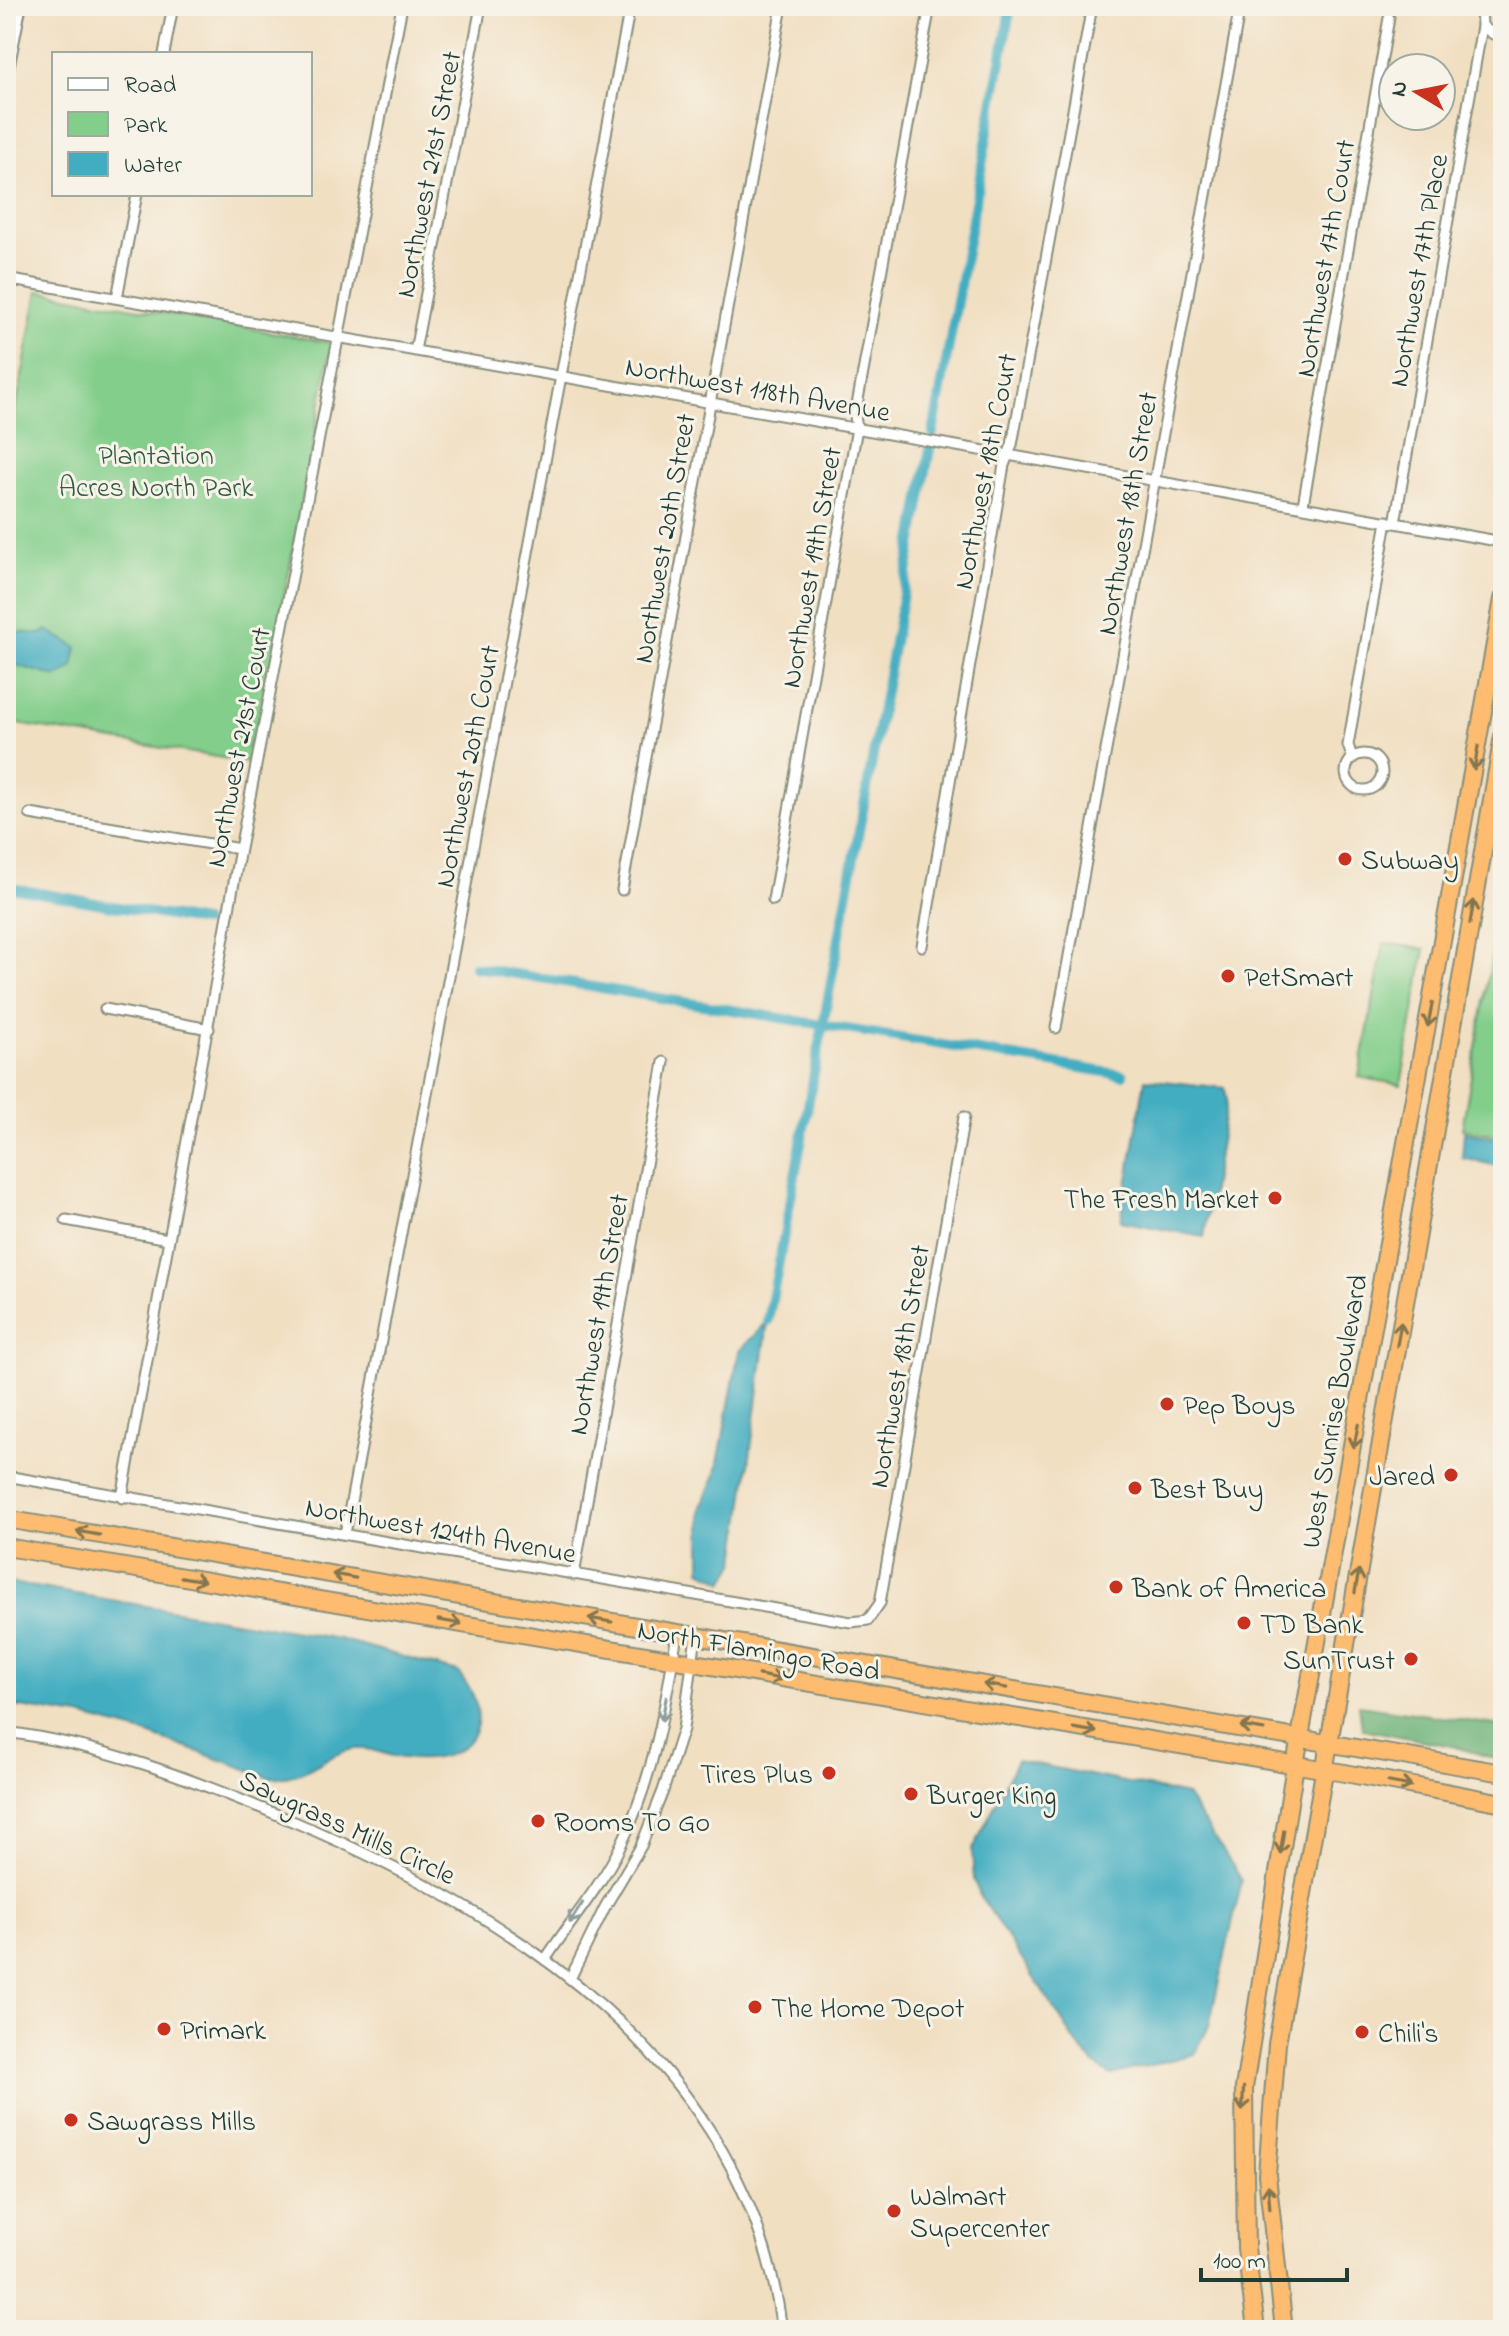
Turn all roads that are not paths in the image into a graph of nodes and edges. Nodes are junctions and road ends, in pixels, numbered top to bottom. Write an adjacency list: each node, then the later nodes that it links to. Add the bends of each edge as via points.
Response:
1 (21, 6): 15 (street)
2 (173, 6): 14 (street)
3 (402, 6): 19 (street, Northwest 21st Court)
4 (481, 6): 20 (street, Northwest 21st Street)
5 (630, 6): 21 (street, Northwest 20th Court)
6 (782, 6): 22 (street, Northwest 20th Street)
7 (930, 6): 23 (street, Northwest 19th Street, via 855,416)
8 (1092, 6): 24 (street, Northwest 18th Court)
9 (1240, 6): 25 (street, Northwest 18th Street)
10 (1481, 6): 12 (street, Northwest 17th Place)
11 (1389, 18): 26 (street, Northwest 17th Court)
12 (1482, 26): 13 (street); 27 (street, Northwest 17th Place)
13 (1503, 35)
14 (164, 52)
15 (6, 82)
16 (137, 196): 18 (street)
17 (6, 279): 18 (street, Northwest 118th Avenue)
18 (117, 298): 19 (street, Northwest 118th Avenue)
19 (339, 337): 20 (street, Northwest 118th Avenue); 33 (street, Northwest 21st Court)
20 (415, 351): 21 (street, Northwest 118th Avenue)
21 (561, 377): 22 (street, Northwest 118th Avenue); 47 (street, Northwest 20th Court)
22 (710, 401): 23 (street, Northwest 118th Avenue); 34 (street, Northwest 20th Street)
23 (857, 428): 24 (street, Northwest 118th Avenue); 35 (street, Northwest 19th Street)
24 (1009, 454): 25 (street, Northwest 118th Avenue); 36 (street, Northwest 18th Court)
25 (1154, 480): 26 (street, Northwest 118th Avenue); 38 (street, Northwest 18th Street)
26 (1303, 505): 27 (street, Northwest 118th Avenue)
27 (1391, 522): 28 (street, Northwest 118th Avenue); 31 (street, Northwest 17th Place, via 1348,745)
28 (1503, 542)
29 (1503, 599): 56 (highway, West Sunrise Boulevard, one-way to 56)
30 (1503, 736): 57 (highway, West Sunrise Boulevard, one-way to 30)
31 (1352, 757): 31 (street, Northwest 17th Place, via 1345,775 1351,786 1375,786 1382,771 1378,761 1369,754)
32 (30, 814): 33 (street)
33 (240, 849): 39 (street, Northwest 21st Court)
34 (622, 890)
35 (773, 900)
36 (922, 946)
37 (105, 1009): 39 (street)
38 (1056, 1028)
39 (209, 1029): 43 (street, Northwest 21st Court)
40 (664, 1062): 49 (street, Northwest 19th Street)
41 (964, 1117): 50 (street, Northwest 18th Street, via 880,1603)
42 (66, 1220): 43 (street)
43 (168, 1239): 45 (street, Northwest 21st Court)
44 (6, 1476): 45 (street, Northwest 124th Avenue)
45 (122, 1498): 47 (street, Northwest 124th Avenue)
46 (6, 1519): 51 (highway, North Flamingo Road, one-way to 46)
47 (345, 1534): 49 (street, Northwest 124th Avenue)
48 (6, 1547): 53 (highway, North Flamingo Road, one-way to 53)
49 (574, 1575): 50 (street, Northwest 124th Avenue, via 851,1622)
50 (868, 1620)
51 (677, 1633): 52 (highway, North Flamingo Road); 53 (street)
52 (696, 1636): 54 (street); 56 (highway, North Flamingo Road, one-way to 52)
53 (673, 1661): 54 (highway, North Flamingo Road); 62 (street, one-way to 62, via 644,1790 619,1849)
54 (694, 1664): 58 (highway, North Flamingo Road, one-way to 58); 63 (street, via 683,1729 663,1791 641,1846)
55 (6, 1732): 62 (street, Sawgrass Mills Circle, via 187,1776 430,1885)
56 (1300, 1736): 57 (highway, North Flamingo Road); 58 (highway, West Sunrise Boulevard)
57 (1329, 1741): 59 (highway, West Sunrise Boulevard); 60 (highway, North Flamingo Road)
58 (1295, 1765): 59 (highway, North Flamingo Road); 65 (highway, West Sunrise Boulevard, one-way to 65, via 1244,2088 1246,2248)
59 (1324, 1770): 61 (highway, North Flamingo Road, one-way to 61); 66 (highway, West Sunrise Boulevard, one-way to 59, via 1267,2175 1277,2044)
60 (1503, 1773)
61 (1503, 1803)
62 (545, 1960): 63 (street, Sawgrass Mills Circle)
63 (570, 1979): 64 (street, Sawgrass Mills Circle, via 650,2049 723,2148 756,2221)
64 (782, 2330)
65 (1256, 2330)
66 (1284, 2330)

